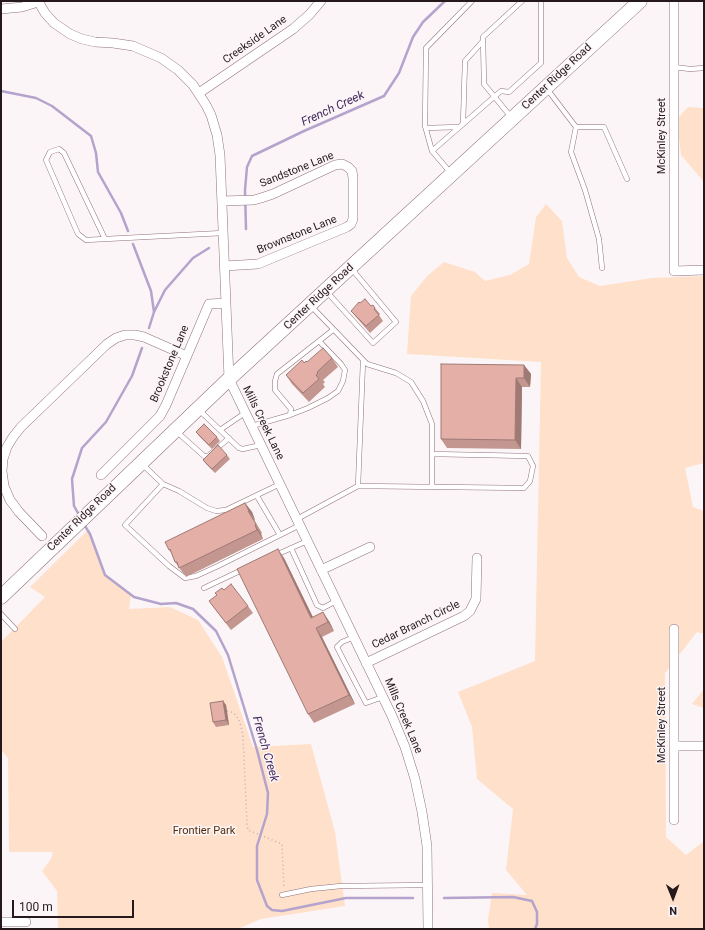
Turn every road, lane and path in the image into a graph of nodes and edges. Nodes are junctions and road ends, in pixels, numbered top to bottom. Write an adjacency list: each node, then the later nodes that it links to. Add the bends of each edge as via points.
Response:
1 (321, 1): 13 (street, Creekside Lane, via 297,26)
2 (472, 1): 18 (lane, via 426,48)
3 (522, 1): 9 (lane, via 483,38)
4 (541, 1): 14 (lane, via 541,63 509,92 501,91)
5 (640, 1): 12 (main road, Center Ridge Road)
6 (674, 1): 10 (street, McKinley Street)
7 (38, 2): 8 (street, via 22,7); 13 (street, Mills Creek Lane, via 54,23 70,34 95,42 133,46 148,52 161,58 186,77)
8 (1, 8)
9 (483, 41): 14 (lane, via 484,84); 16 (lane, via 465,61)
10 (674, 67): 11 (lane); 29 (street, McKinley Street, via 674,271)
11 (704, 68)
12 (546, 88): 15 (main road, Center Ridge Road); 17 (lane)
13 (199, 93): 23 (street, Mills Creek Lane, via 217,134)
14 (494, 97): 15 (lane); 16 (lane)
15 (512, 119): 20 (main road, Center Ridge Road)
16 (461, 125): 18 (lane); 19 (lane)
17 (576, 127): 21 (lane, via 604,127); 28 (lane, via 571,152 599,239)
18 (426, 128): 19 (lane)
19 (432, 151): 20 (lane)
20 (452, 174): 27 (main road, Center Ridge Road)
21 (627, 179)
22 (353, 198): 23 (street, Sandstone Lane, via 352,171 342,164 254,200); 26 (street, Brownstone Lane, via 353,219 347,227 258,264)
23 (222, 201): 24 (street, Mills Creek Lane)
24 (223, 233): 25 (lane); 26 (street, Mills Creek Lane)
25 (105, 239): 25 (lane, via 64,153 59,149 50,152 46,160 78,234 86,240)
26 (224, 266): 31 (street, Mills Creek Lane)
27 (351, 267): 30 (main road, Center Ridge Road); 30 (lane, via 396,322 373,343)
28 (602, 268)
29 (704, 270)
30 (325, 291): 32 (main road, Center Ridge Road)
31 (226, 303): 35 (street, Brookstone Lane, via 209,304); 37 (street, Mills Creek Lane)
32 (310, 305): 33 (lane); 37 (main road, Center Ridge Road)
33 (333, 330): 34 (lane); 36 (lane)
34 (319, 341): 40 (lane, via 277,374 275,390 291,409); 40 (lane, via 345,370 343,381 338,392)
35 (187, 356): 48 (street, Brookstone Lane, via 160,416); 55 (street, via 144,337 125,335 116,338 13,437 4,459 4,486 19,512)
36 (363, 361): 46 (lane, via 376,368 396,373 411,382 423,401 432,424); 51 (lane)
37 (229, 379): 38 (main road, Center Ridge Road); 39 (street, Mills Creek Lane)
38 (198, 409): 42 (main road, Center Ridge Road); 43 (lane)
39 (245, 413): 41 (street, Mills Creek Lane); 43 (lane)
40 (290, 415): 41 (lane)
41 (252, 426): 45 (street, Mills Creek Lane)
42 (175, 430): 44 (lane, via 204,456 208,456); 47 (main road, Center Ridge Road)
43 (220, 430): 44 (lane)
44 (229, 438): 45 (lane, via 243,449)
45 (261, 445): 50 (street, Mills Creek Lane)
46 (432, 454): 52 (lane); 52 (lane, via 528,456 533,466 530,481 524,488)
47 (141, 462): 49 (lane); 65 (main road, Center Ridge Road)
48 (101, 475)
49 (163, 484): 53 (lane, via 216,511 226,510); 56 (lane, via 125,525 185,578 196,576)
50 (280, 484): 53 (lane); 54 (street, Mills Creek Lane)
51 (358, 486): 52 (lane); 54 (lane)
52 (432, 487)
53 (257, 496): 56 (lane)
54 (298, 522): 56 (lane); 57 (street, Mills Creek Lane)
55 (42, 536)
56 (280, 536)
57 (307, 541): 59 (lane); 63 (street, Mills Creek Lane)
58 (370, 547): 63 (street)
59 (291, 548): 60 (lane); 66 (lane, via 317,606 323,608)
60 (271, 557)
61 (477, 558): 71 (street, Cedar Branch Circle, via 476,599 470,611)
62 (252, 566): 64 (lane)
63 (321, 570): 66 (street, Mills Creek Lane)
64 (204, 588)
65 (1, 597)
66 (336, 601): 70 (street, Mills Creek Lane)
67 (1, 614): 68 (lane)
68 (15, 629)
69 (674, 629): 74 (street, McKinley Street)
70 (354, 637): 71 (street, Mills Creek Lane); 72 (lane, via 337,647 366,703)
71 (366, 663): 72 (street, Mills Creek Lane)
72 (383, 698): 77 (street, Mills Creek Lane, via 405,747 415,779 427,846)
73 (227, 712): 78 (path, via 236,715 243,736 248,830 282,844)
74 (674, 746): 75 (street); 76 (street, McKinley Street)
75 (704, 746)
76 (674, 820)
77 (428, 884): 78 (lane, via 341,886); 81 (street, Mills Creek Lane)
78 (283, 895)
79 (1, 922): 80 (street)
80 (26, 922)
81 (428, 929)

